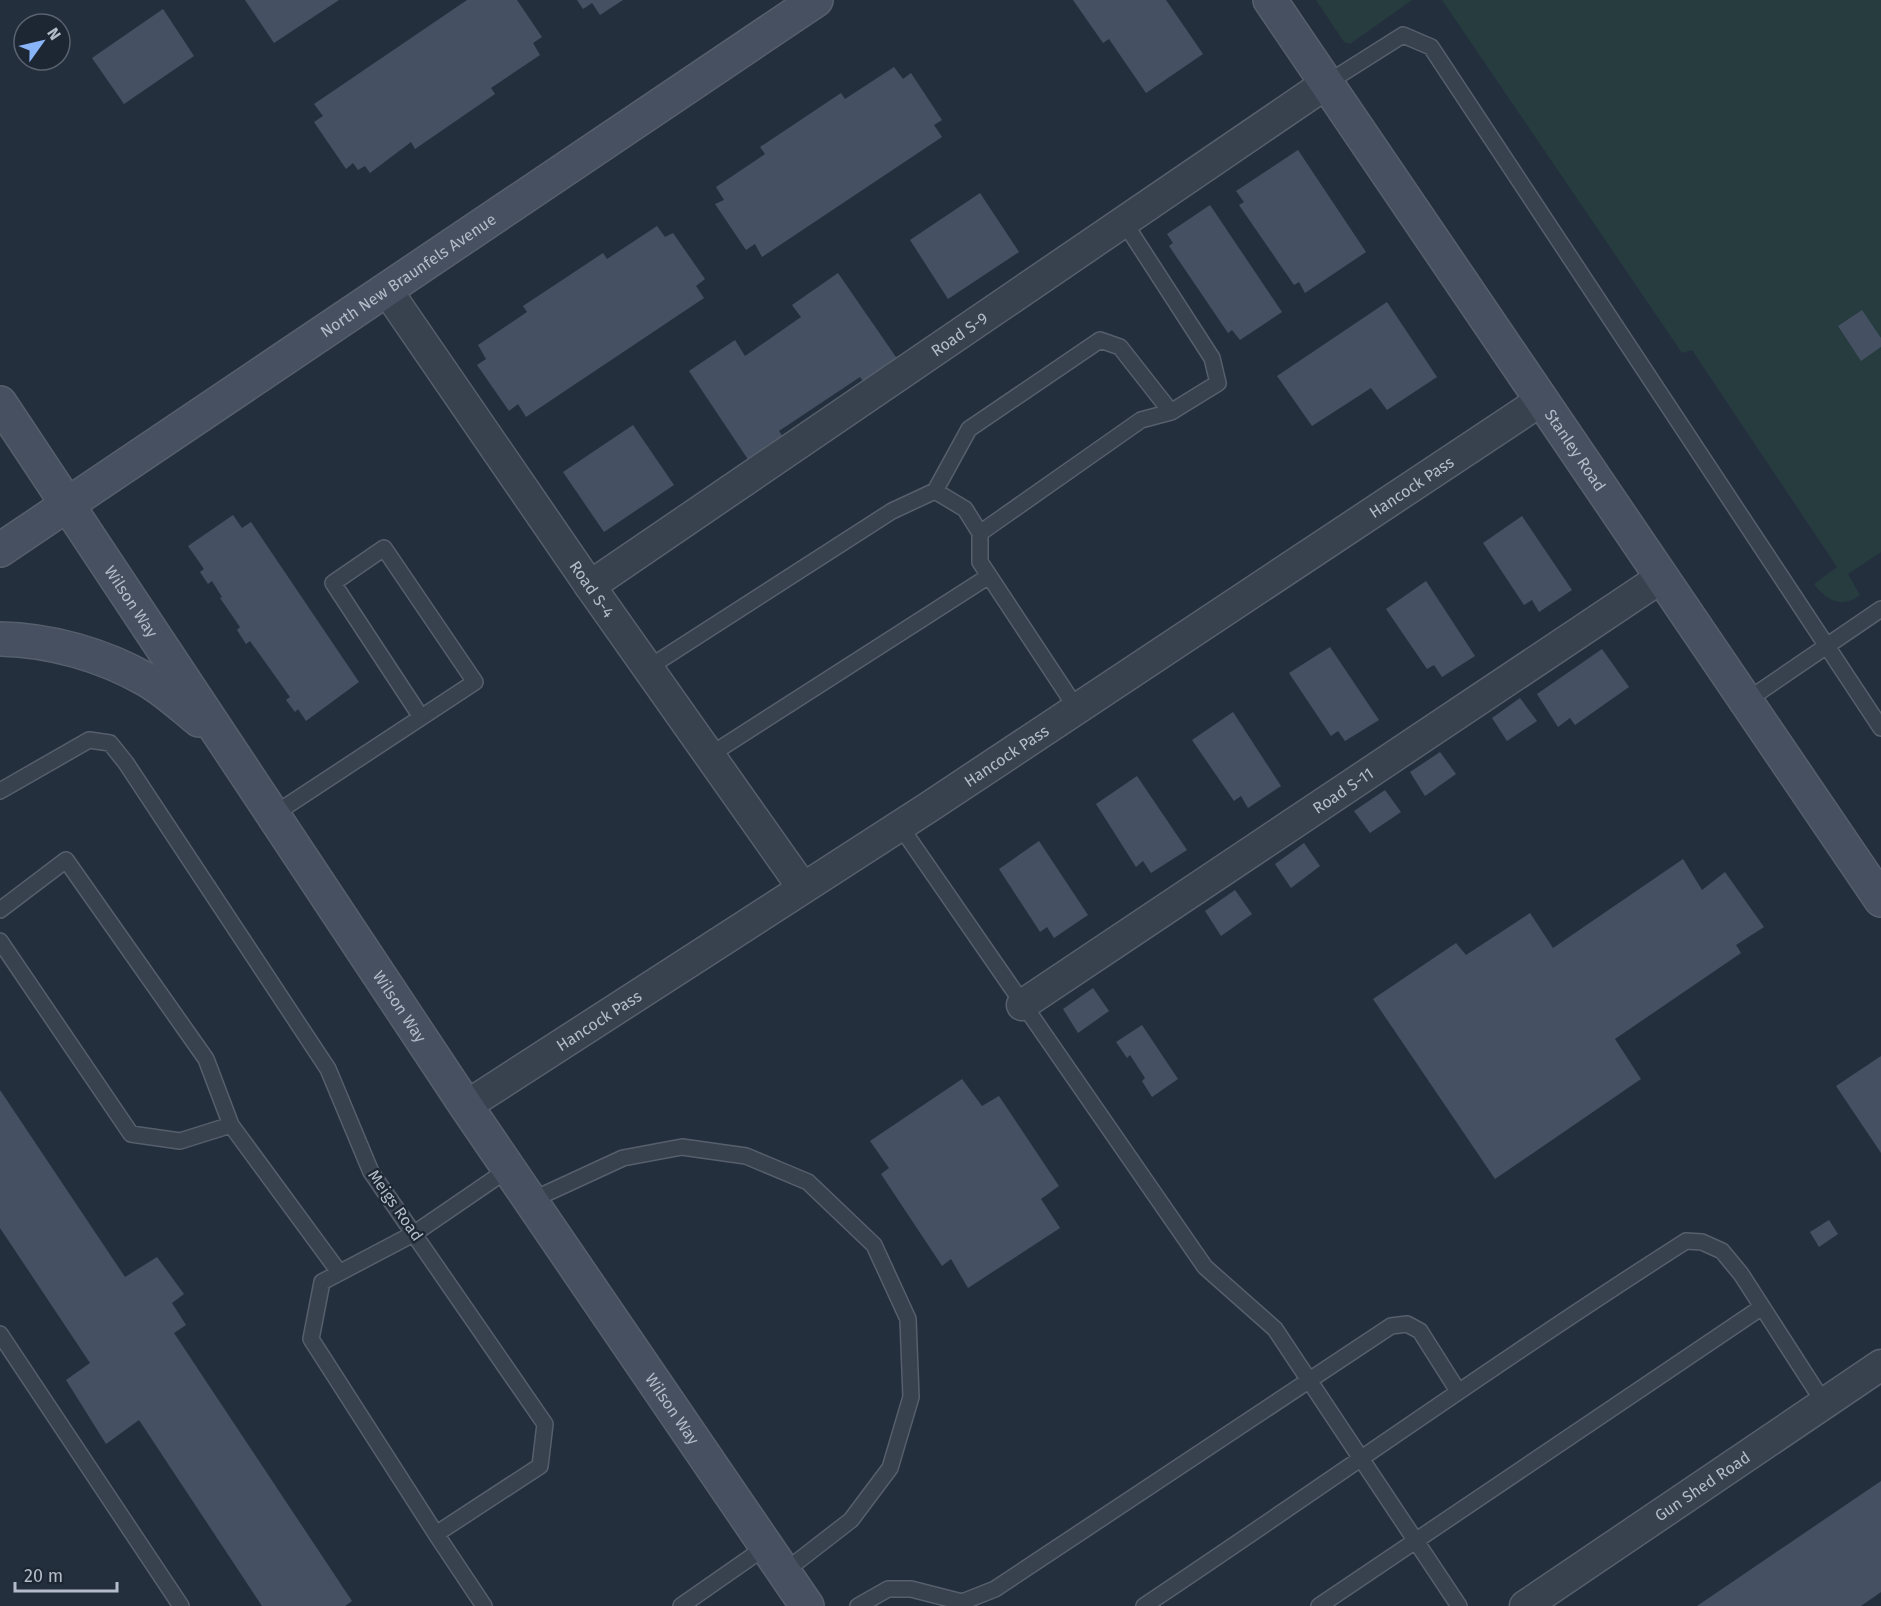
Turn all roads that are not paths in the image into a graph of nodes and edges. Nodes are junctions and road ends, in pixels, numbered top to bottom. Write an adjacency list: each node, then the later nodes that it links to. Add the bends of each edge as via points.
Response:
1 (816, 0): 5 (street, North New Braunfels Avenue)
2 (1270, 0): 3 (street, Stanley Road)
3 (1328, 83): 4 (street, Road S-9); 6 (street, Stanley Road); 18 (lane, via 1403,35 1431,46)
4 (1124, 222): 8 (lane, via 1212,358 1218,383); 15 (street, Road S-9)
5 (386, 289): 10 (street, North New Braunfels Avenue); 15 (street, Road S-4)
6 (1542, 400): 14 (street, Stanley Road); 21 (street, Hancock Pass)
7 (0, 403): 10 (street, Wilson Way)
8 (1171, 412): 9 (lane, via 1120,347 1100,340 969,429); 11 (lane, via 1141,420)
9 (935, 491): 11 (lane, via 964,509); 19 (lane, via 892,512)
10 (68, 504): 12 (street, North New Braunfels Avenue); 24 (street, Wilson Way)
11 (980, 533): 13 (lane, via 980,562)
12 (0, 549)
13 (989, 576): 21 (lane); 25 (lane)
14 (1662, 577): 20 (street, Stanley Road); 33 (street, Road S-11)
15 (590, 586): 19 (street, Road S-4)
16 (1881, 609): 18 (lane)
17 (0, 639): 24 (street, via 29,640 91,654 148,681)
18 (1825, 646): 20 (lane); 23 (lane)
19 (648, 668): 25 (street, Road S-4)
20 (1746, 701): 30 (street, Stanley Road)
21 (1077, 709): 28 (street, Hancock Pass)
22 (422, 717): 22 (lane, via 333,583 384,548 475,682); 27 (lane)
23 (1881, 728)
24 (223, 739): 27 (street, Wilson Way)
25 (710, 755): 29 (street, Road S-4)
26 (0, 791): 38 (lane, Meigs Road, via 89,740 110,743 328,1069 371,1173)
27 (273, 815): 34 (street, Wilson Way)
28 (900, 826): 29 (street, Hancock Pass); 33 (lane)
29 (803, 888): 34 (street, Hancock Pass)
30 (1881, 900)
31 (0, 910): 35 (lane, via 66,860 206,1059)
32 (0, 941): 35 (lane, via 131,1134 180,1141)
33 (1022, 1005): 43 (lane, via 1205,1267 1275,1329)
34 (466, 1106): 36 (street, Wilson Way)
35 (231, 1125): 39 (lane)
36 (510, 1168): 37 (street, Wilson Way); 38 (lane)
37 (532, 1200): 49 (street, Wilson Way); 49 (lane, via 623,1158 682,1147 746,1156 808,1182 874,1245 908,1319 910,1397 890,1468 851,1520)
38 (415, 1233): 39 (lane); 47 (lane, Meigs Road, via 545,1424 540,1466)
39 (339, 1272): 47 (lane, via 322,1282 311,1339)
40 (1762, 1307): 44 (lane, via 1722,1251 1702,1242 1686,1241); 45 (lane); 48 (lane)
41 (0, 1334): 51 (lane)
42 (1881, 1365): 45 (street, Gun Shed Road)
43 (1308, 1379): 44 (lane, via 1391,1326 1407,1324 1420,1331); 46 (lane); 50 (lane, via 995,1589)
44 (1458, 1391): 46 (lane)
45 (1824, 1403): 59 (street, Gun Shed Road)
46 (1362, 1460): 48 (lane); 56 (lane)
47 (436, 1534): 52 (lane)
48 (1415, 1541): 57 (lane); 58 (lane)
49 (775, 1559): 53 (lane); 54 (street, Wilson Way)
50 (963, 1604): 55 (lane, via 911,1589 888,1589)
51 (181, 1606)
52 (484, 1606)
53 (681, 1606)
54 (807, 1606)
55 (858, 1606)
56 (1144, 1606)
57 (1319, 1606)
58 (1459, 1606)
59 (1525, 1606)

